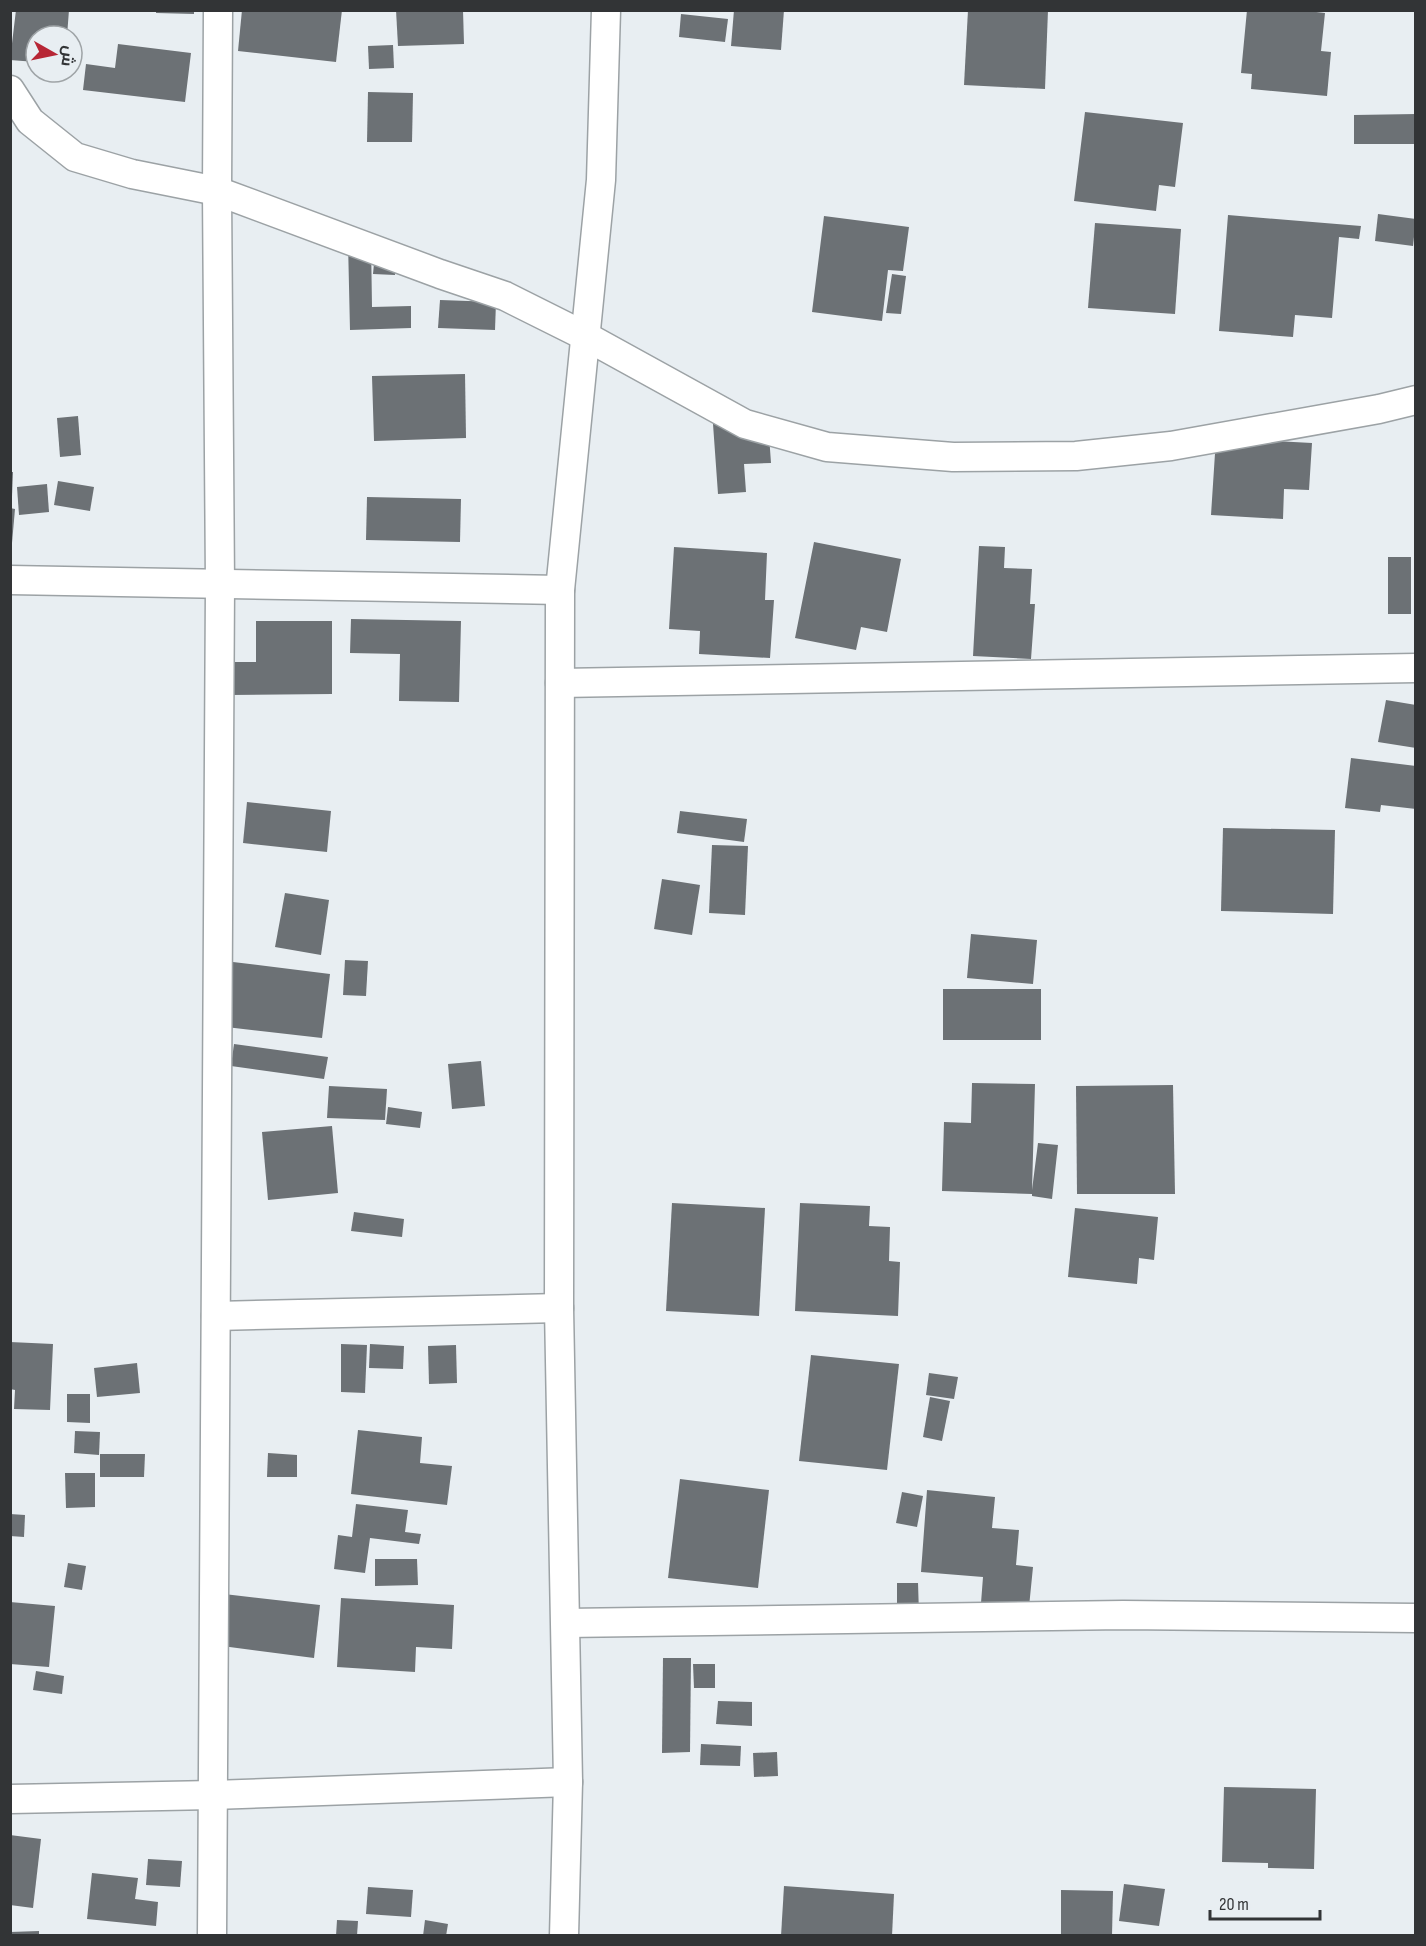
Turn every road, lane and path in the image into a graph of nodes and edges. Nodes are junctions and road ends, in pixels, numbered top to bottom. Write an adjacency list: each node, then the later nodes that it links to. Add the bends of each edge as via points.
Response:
1 (218, 10): 4 (street)
2 (606, 10): 5 (street, via 601,180)
3 (10, 90): 4 (street, via 30,121 75,157 132,174)
4 (217, 191): 5 (street, via 505,296); 8 (street)
5 (587, 338): 6 (street, via 745,424 827,447 953,457 1076,456 1171,446); 9 (street)
6 (1416, 400)
7 (10, 580): 8 (street)
8 (220, 585): 9 (street); 13 (street)
9 (560, 590): 11 (street)
10 (1416, 668): 11 (street)
11 (560, 683): 12 (street)
12 (559, 1308): 13 (street); 15 (street)
13 (216, 1316): 17 (street)
14 (1416, 1618): 15 (street, via 1123,1615)
15 (566, 1623): 16 (street)
16 (568, 1782): 17 (street); 20 (street)
17 (213, 1795): 18 (street); 19 (street)
18 (10, 1799)
19 (212, 1935)
20 (564, 1935)

